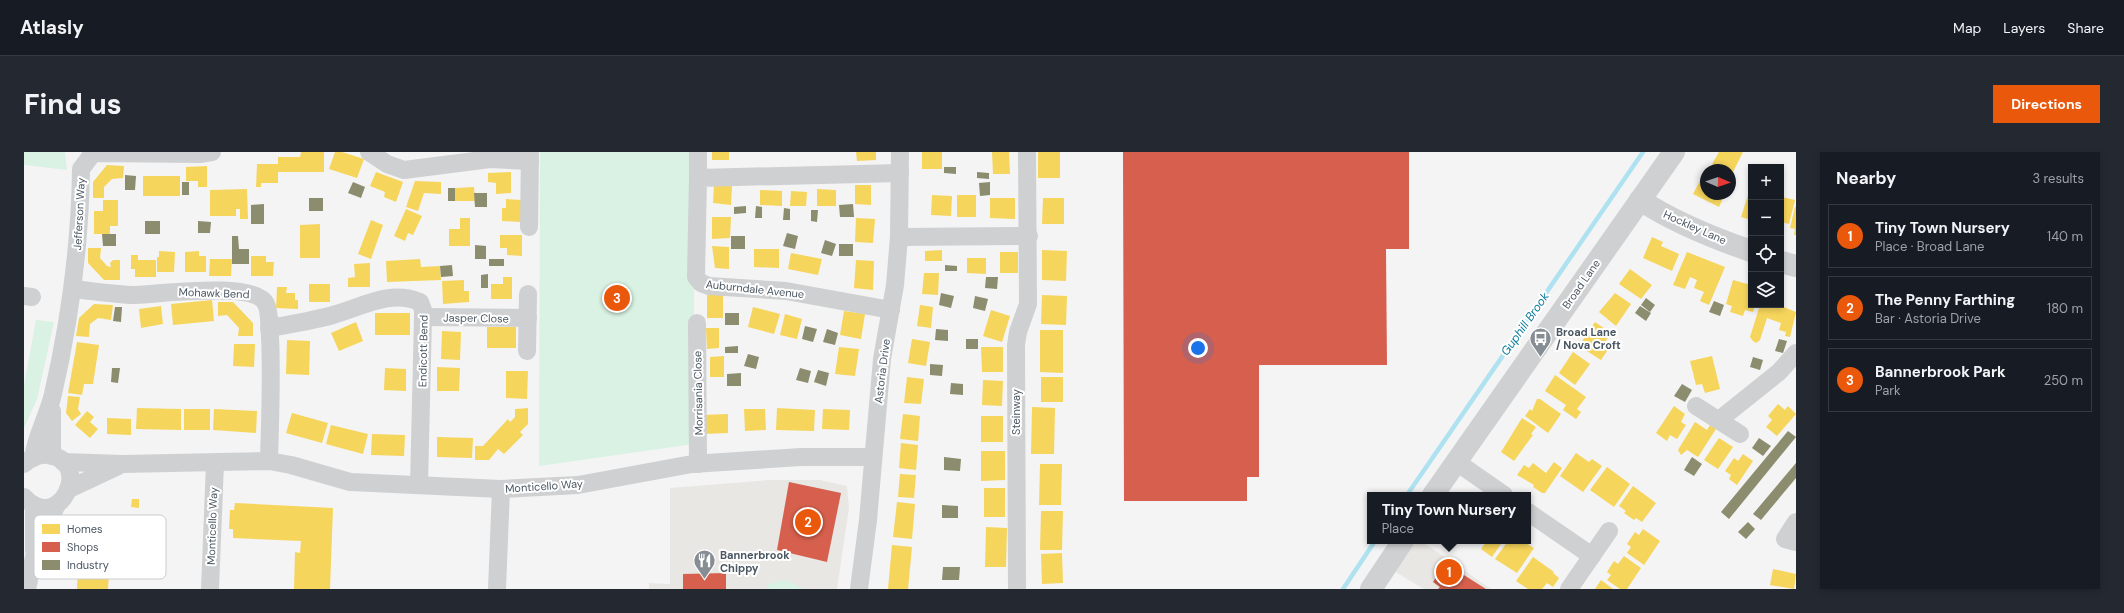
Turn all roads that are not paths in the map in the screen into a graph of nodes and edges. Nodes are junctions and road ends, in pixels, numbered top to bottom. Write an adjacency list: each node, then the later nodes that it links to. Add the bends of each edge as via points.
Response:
1 (93, 152): 2 (street, Jefferson Way); 18 (street, Jefferson Way, via 81,169 80,223)
2 (212, 152)
3 (369, 152): 8 (street, via 387,164 404,170)
4 (698, 152): 10 (street, Auburndale Avenue)
5 (900, 152): 9 (street, Astoria Drive)
6 (1027, 152): 13 (street, Steinway)
7 (1674, 152): 11 (street, Broad Lane)
8 (530, 156): 12 (street)
9 (900, 173): 10 (street); 14 (street, Astoria Drive)
10 (698, 178): 20 (street, Auburndale Avenue, via 696,277 701,283 709,286 786,291)
11 (1640, 200): 15 (street, Hockley Lane, via 1686,225); 35 (street, Broad Lane)
12 (529, 227)
13 (1029, 236): 14 (street); 58 (street, Steinway, via 1028,304 1016,345)
14 (898, 237): 20 (street, Astoria Drive)
15 (1748, 250)
16 (1784, 263): 17 (street)
17 (1796, 266)
18 (73, 289): 24 (street, Mohawk Bend, via 130,295 178,291 250,292 260,296 266,304); 27 (street, Jefferson Way)
19 (528, 294): 22 (street)
20 (891, 310): 31 (street, Astoria Drive, via 882,359)
21 (423, 317): 22 (street, Jasper Close); 24 (street, Endicott Bend, via 420,302 408,297 379,300 335,314); 39 (street, Endicott Bend)
22 (528, 318): 25 (street)
23 (697, 323): 38 (street, Morrisania Close)
24 (269, 328): 34 (street, Mohawk Bend)
25 (528, 351)
26 (1796, 353): 29 (street, via 1779,372)
27 (52, 396): 32 (street, Jefferson Way); 33 (street, Jefferson Way)
28 (1696, 406): 29 (street)
29 (1719, 420): 30 (street)
30 (1740, 434)
31 (873, 457): 38 (street, Monticello Way, via 801,457); 57 (street, Astoria Drive, via 866,542)
32 (57, 459): 33 (street, Monticello Way, via 45,455); 37 (street, Monticello Way); 40 (street, via 70,474)
33 (28, 461)
34 (269, 461): 36 (street, Monticello Way); 39 (street, Monticello Way, via 350,482)
35 (1455, 461): 42 (street, Broad Lane); 43 (street)
36 (215, 463): 37 (street, Monticello Way); 55 (street, Monticello Way)
37 (123, 464): 40 (street, Monticello Way, via 99,473)
38 (698, 464): 41 (street, Monticello Way, via 578,485)
39 (419, 485): 41 (street, Monticello Way)
40 (70, 489): 45 (street)
41 (501, 489): 56 (street)
42 (1435, 492)
43 (1500, 492)
44 (27, 500): 45 (street, via 42,507); 53 (street)
45 (57, 504): 47 (street)
46 (1531, 514): 52 (street)
47 (52, 515)
48 (1796, 522): 50 (street, via 1785,539)
49 (1609, 531): 52 (street)
50 (1796, 542)
51 (1401, 544): 59 (street)
52 (1592, 556): 60 (street)
53 (34, 557): 54 (street)
54 (27, 589)
55 (210, 589)
56 (497, 589)
57 (858, 589)
58 (1017, 589)
59 (1371, 589)
60 (1569, 589)

